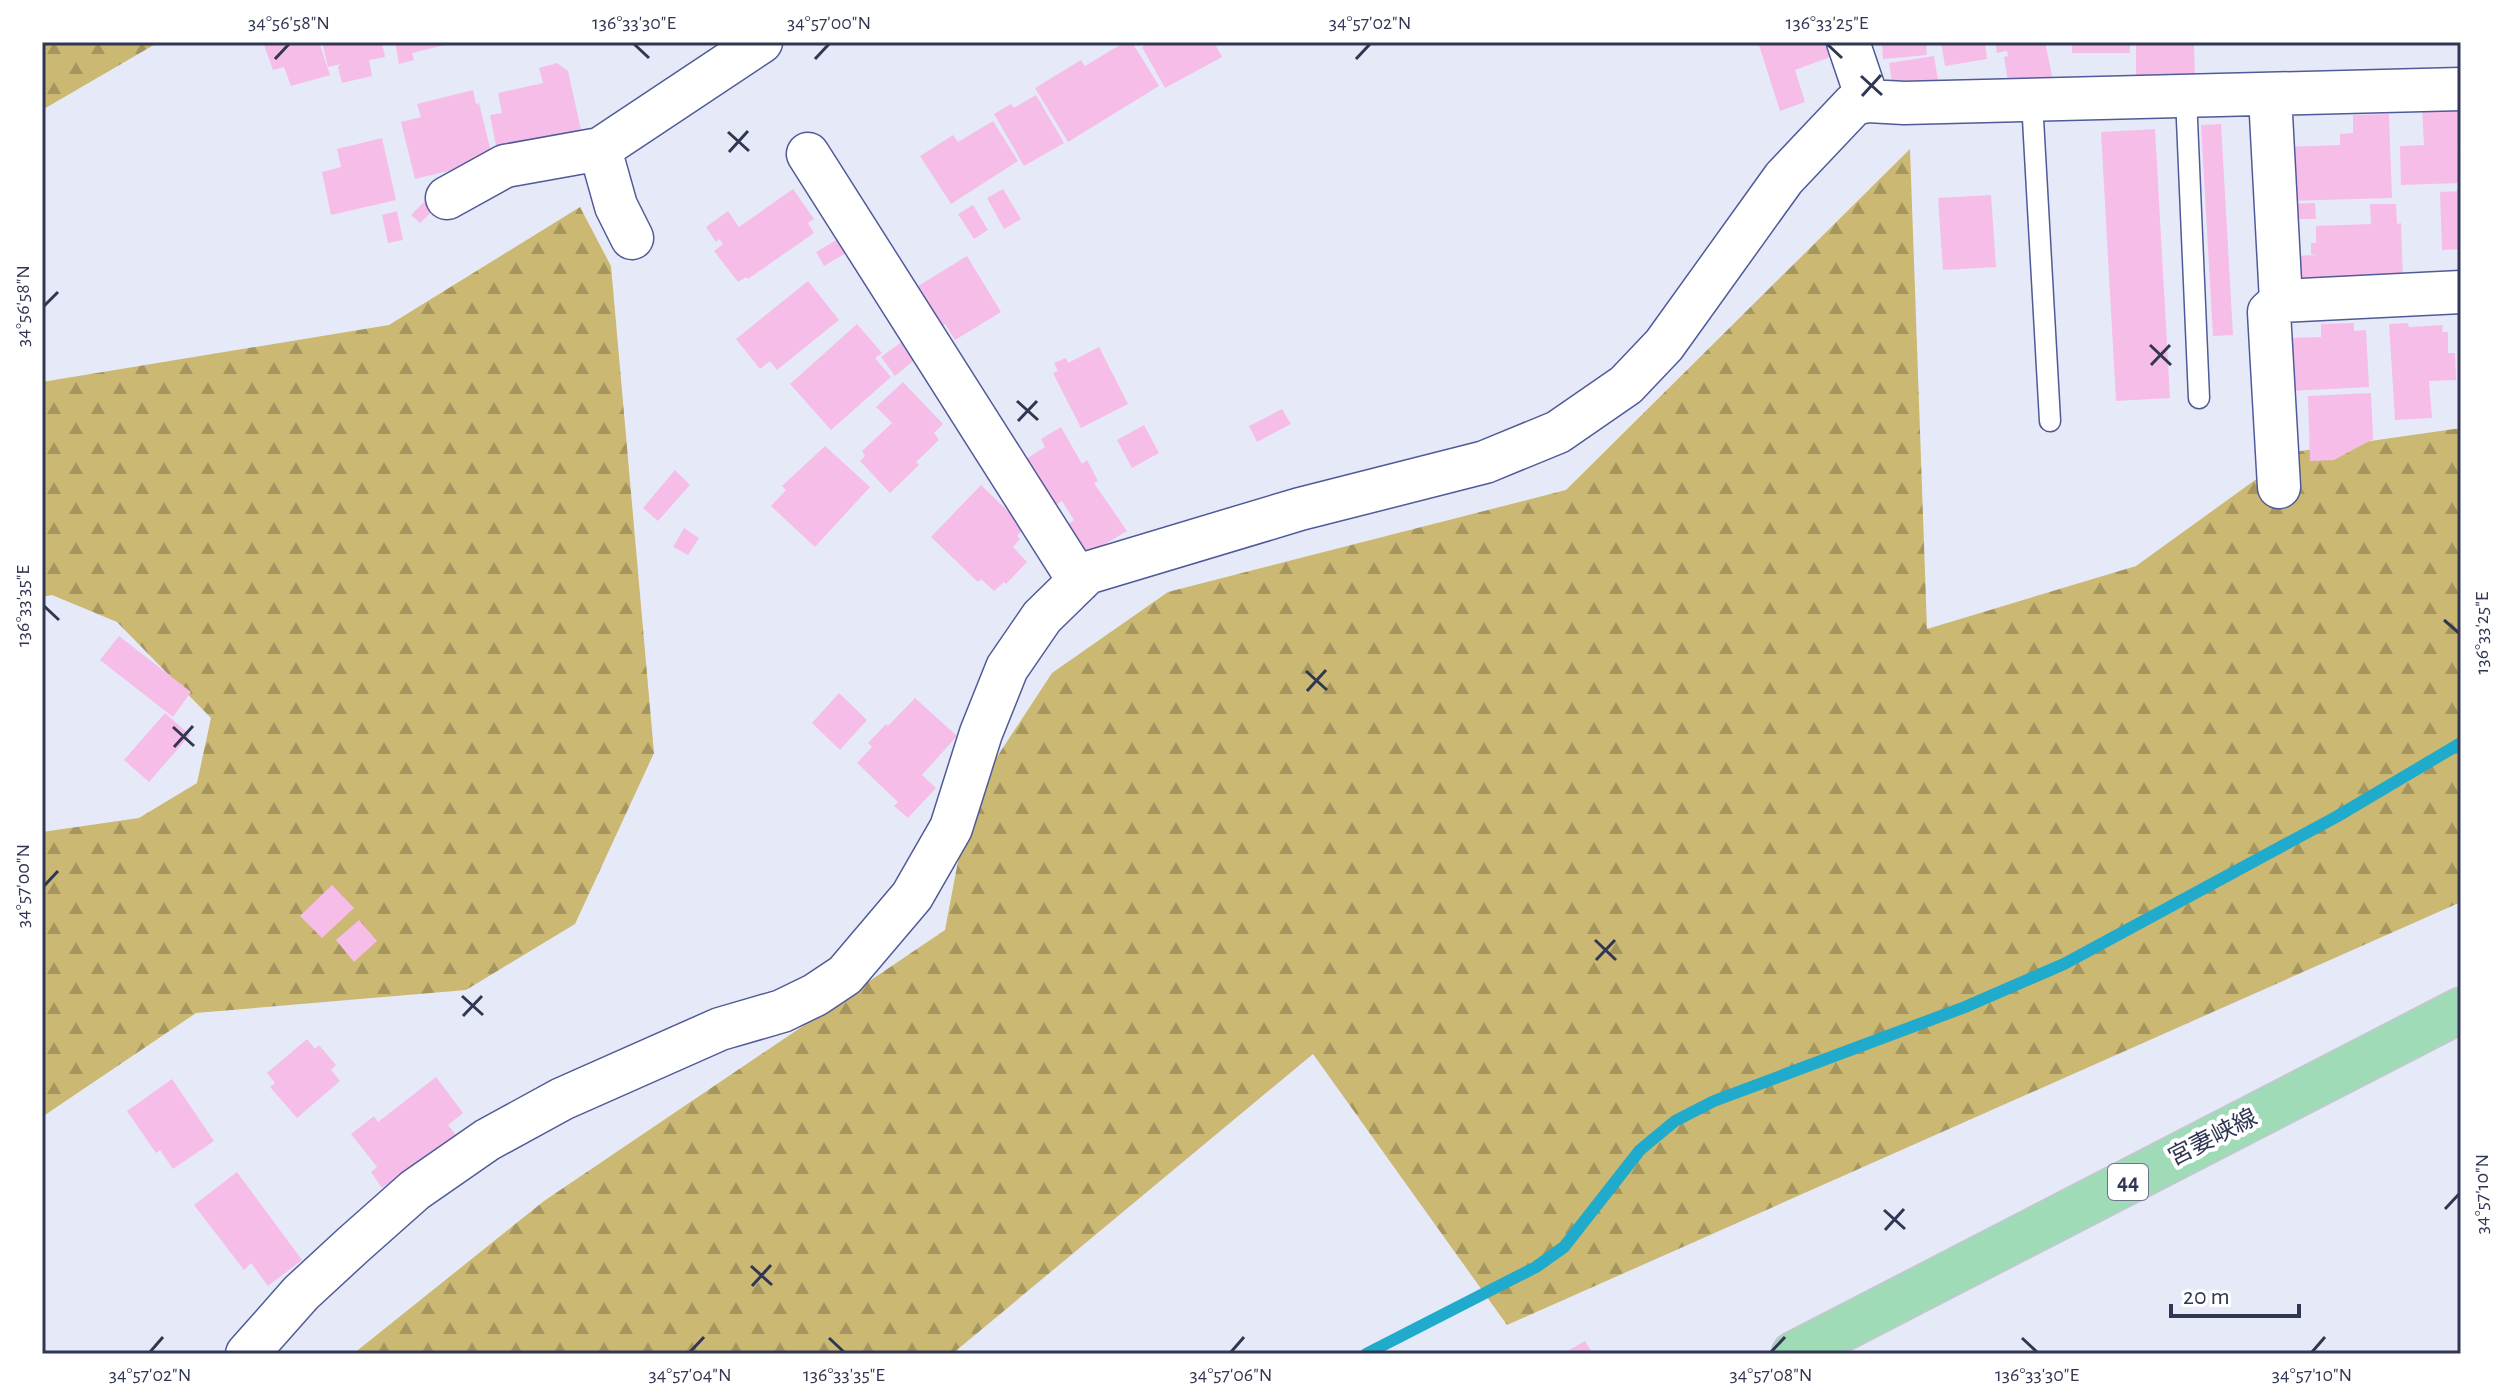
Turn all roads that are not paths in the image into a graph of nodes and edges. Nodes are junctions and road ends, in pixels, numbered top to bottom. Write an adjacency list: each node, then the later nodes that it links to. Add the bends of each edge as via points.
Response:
1 (761, 42): 8 (street)
2 (1848, 42): 6 (street)
3 (2461, 89): 4 (street)
4 (2270, 96): 5 (street); 13 (street)
5 (2186, 97): 7 (street); 14 (lane)
6 (1868, 101): 7 (street); 17 (street, via 1854,104 1784,178 1664,345 1593,410 1558,432 1485,462 1286,513 1087,573)
7 (2032, 101): 15 (lane)
8 (600, 149): 10 (street, via 505,166); 11 (street, via 616,206)
9 (808, 154): 17 (street)
10 (447, 198)
11 (632, 238)
12 (2461, 292): 13 (street)
13 (2281, 301): 16 (street, via 2269,312)
14 (2199, 398)
15 (2050, 421)
16 (2279, 487)
17 (1079, 581): 19 (street, via 1042,617 1007,668 951,828 912,896 845,975 782,1011 720,1029 562,1099 487,1140 415,1190 353,1245)
18 (2461, 1010): 20 (main road, 宮妻峡線 / 44)
19 (247, 1354)
20 (1794, 1354)

